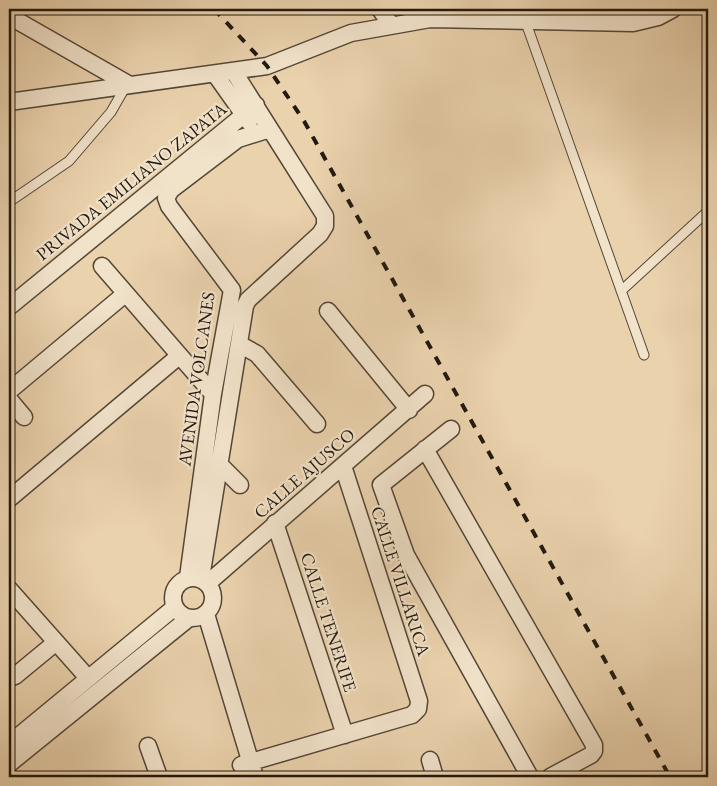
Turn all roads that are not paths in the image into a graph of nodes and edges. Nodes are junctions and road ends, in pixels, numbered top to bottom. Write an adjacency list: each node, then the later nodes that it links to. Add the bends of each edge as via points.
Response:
1 (380, 9): 7 (street)
2 (589, 9): 6 (street)
3 (673, 9): 6 (street, via 658,17 633,23)
4 (9, 16): 10 (street)
5 (525, 20): 6 (street); 7 (street, via 430,19); 17 (lane)
6 (601, 23)
7 (391, 25): 8 (street, via 351,33 267,66)
8 (234, 72): 9 (street); 12 (street, AVENIDA VOLCANES)
9 (215, 74): 10 (street); 12 (street, AVENIDA VOLCANES)
10 (128, 84): 11 (street); 14 (lane, via 111,112 69,160)
11 (9, 102)
12 (250, 109): 13 (street, AVENIDA VOLCANES); 19 (street, PRIVADA EMILIANO ZAPATA)
13 (263, 131): 21 (street, AVENIDA VOLCANES, via 325,216 325,226 248,300); 25 (street, AVENIDA VOLCANES, via 238,139 166,198 232,290)
14 (9, 202)
15 (708, 211): 17 (lane)
16 (102, 266): 18 (street)
17 (621, 291): 22 (lane)
18 (125, 294): 23 (street); 24 (street)
19 (9, 307)
20 (328, 311): 28 (street)
21 (239, 344): 30 (street, via 257,354); 33 (street, AVENIDA VOLCANES)
22 (644, 355)
23 (179, 356): 25 (street); 36 (street)
24 (9, 391)
25 (213, 394): 38 (street, AVENIDA VOLCANES)
26 (425, 394): 28 (street, CALLE AJUSCO)
27 (9, 399): 29 (street)
28 (409, 410): 34 (street, CALLE AJUSCO)
29 (24, 417)
30 (317, 424)
31 (451, 429): 32 (street)
32 (425, 449): 53 (street, via 380,485 406,556); 54 (street, via 594,746 591,755)
33 (220, 465): 35 (street); 38 (street, AVENIDA VOLCANES)
34 (342, 466): 37 (street, CALLE AJUSCO); 45 (street, CALLE VILLARICA, via 419,702 412,715)
35 (240, 485)
36 (9, 499)
37 (275, 523): 38 (street, CALLE AJUSCO); 45 (street, CALLE TENERIFE)
38 (199, 580): 40 (street, via 178,584 173,595); 41 (street, via 214,593 213,605)
39 (9, 589): 42 (street)
40 (175, 607): 41 (street, via 181,614); 44 (street)
41 (197, 617): 49 (street); 50 (street)
42 (55, 643): 43 (street, via 16,676); 44 (street)
43 (9, 678)
44 (88, 678): 46 (street)
45 (345, 734): 50 (street)
46 (9, 744)
47 (148, 746): 51 (street)
48 (430, 760): 52 (street)
49 (9, 764)
50 (247, 770)
51 (159, 777)
52 (436, 777)
53 (530, 777)
54 (550, 777)

